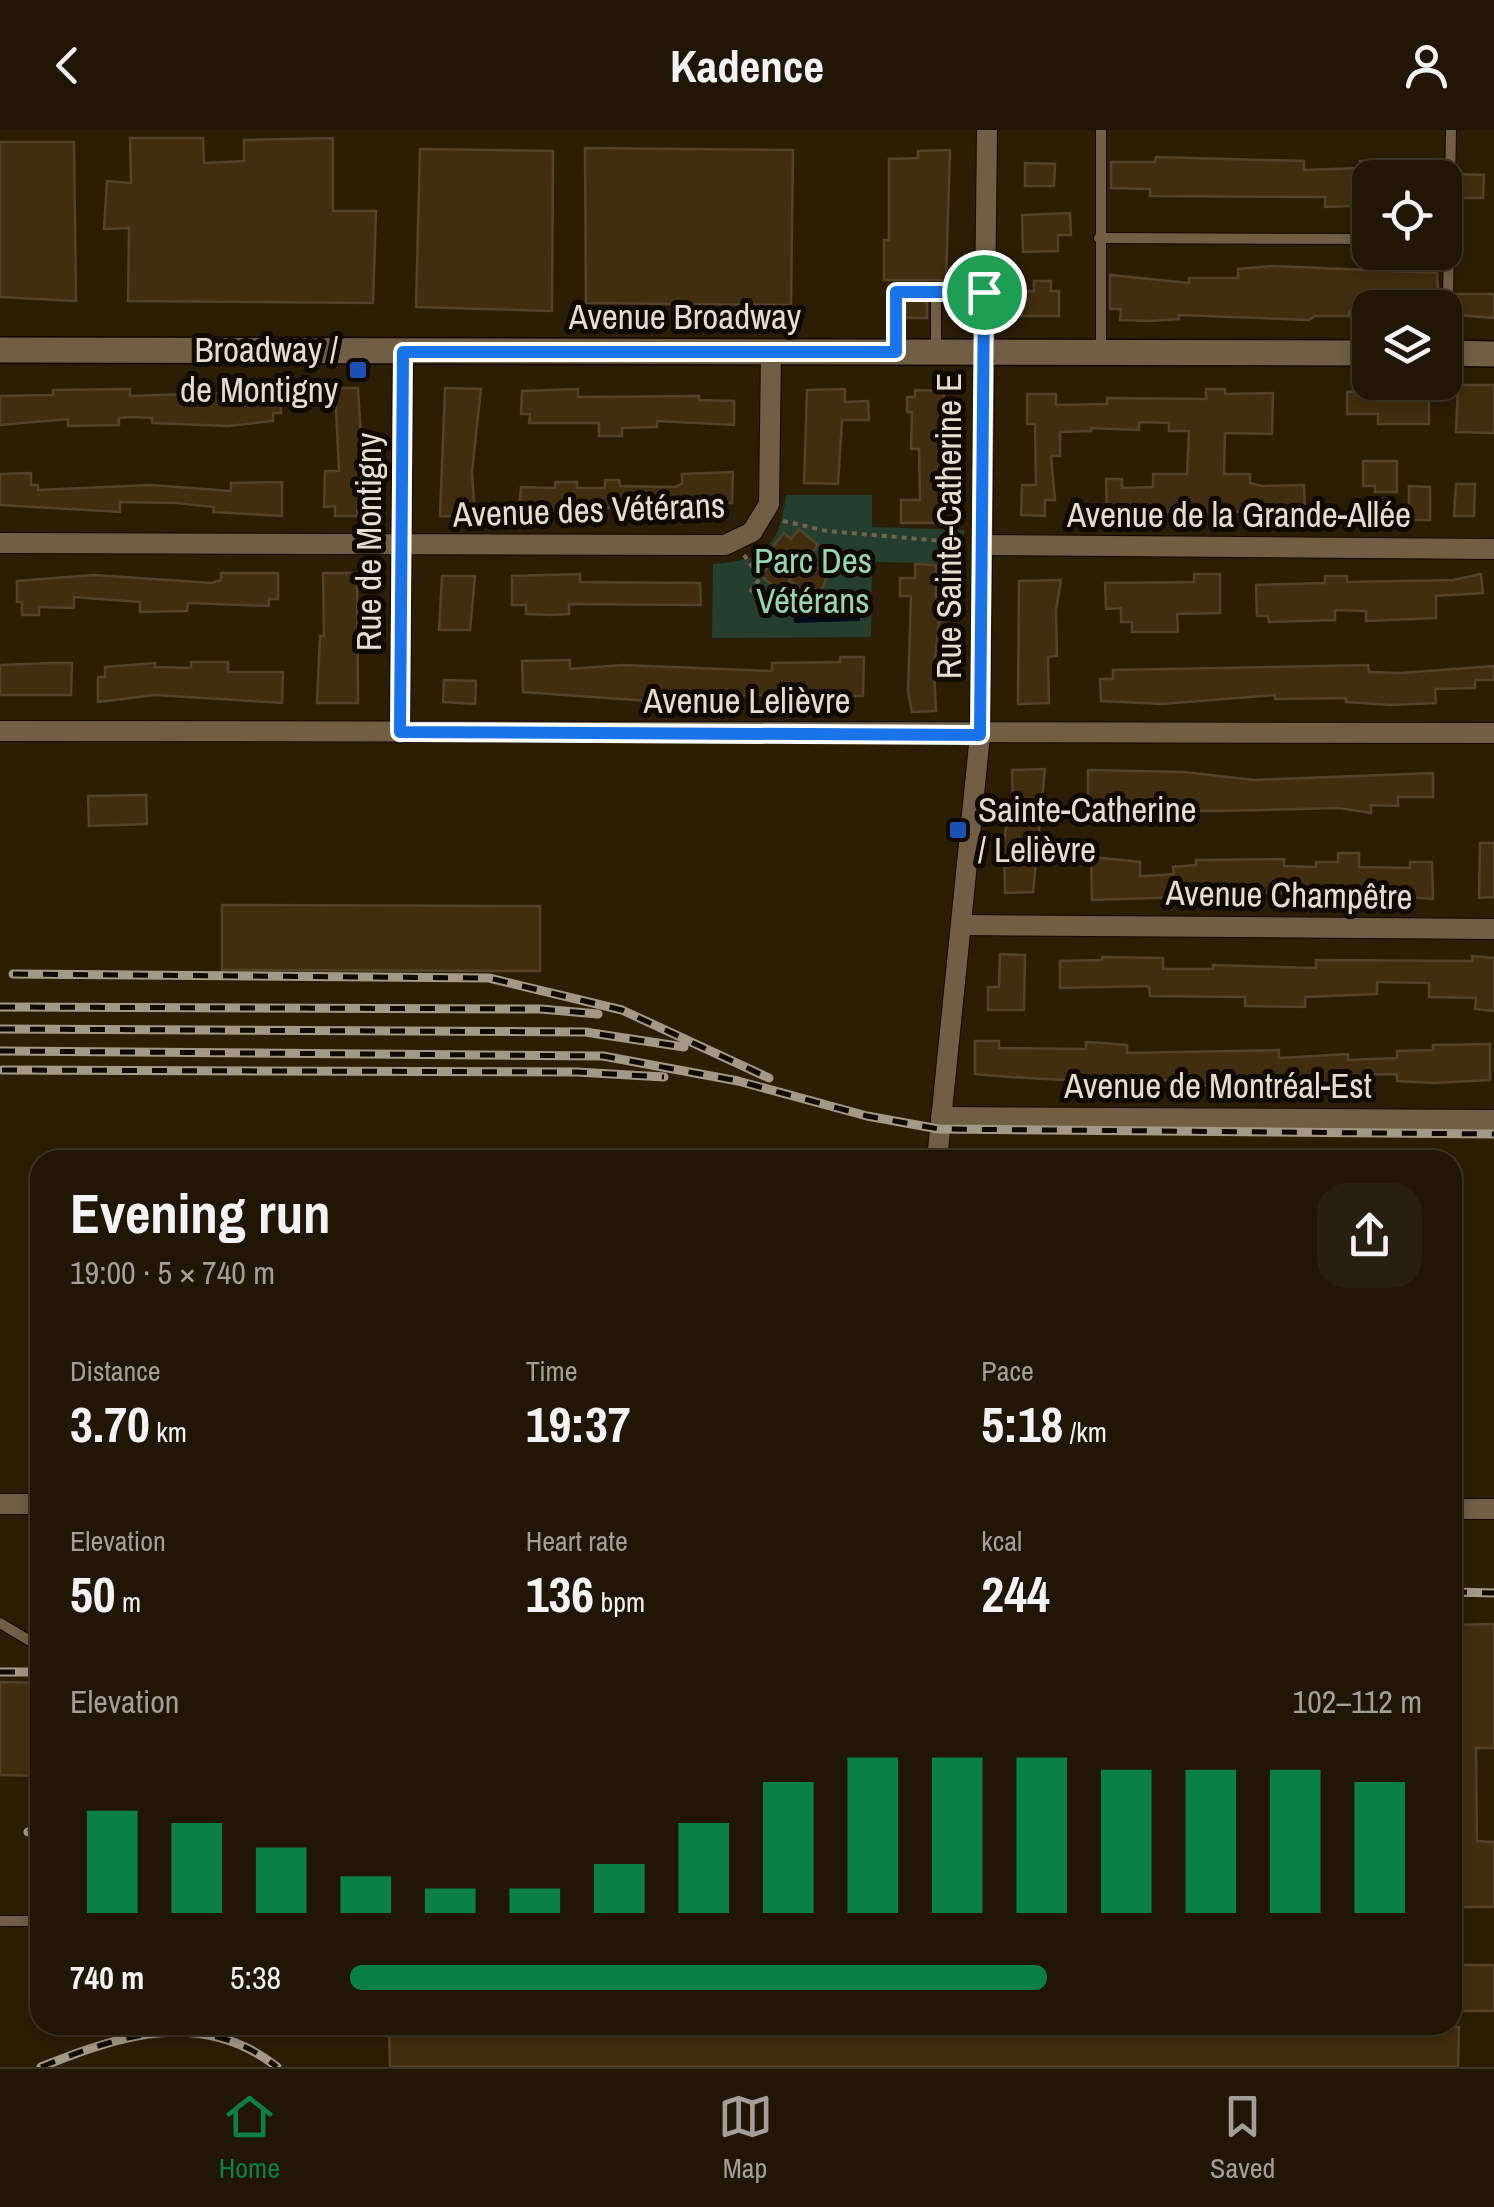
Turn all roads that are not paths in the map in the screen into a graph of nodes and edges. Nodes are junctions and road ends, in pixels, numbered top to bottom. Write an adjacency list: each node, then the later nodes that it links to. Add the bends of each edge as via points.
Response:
1 (987, 130): 8 (street, Rue Sainte-Catherine E)
2 (1101, 130): 5 (lane)
3 (1451, 130): 4 (lane)
4 (1450, 160)
5 (1100, 238): 6 (lane); 15 (lane)
6 (1352, 239)
7 (936, 292): 8 (lane); 12 (lane, via 896,292); 13 (lane)
8 (984, 292): 14 (street, Rue Sainte-Catherine E)
9 (0, 350): 10 (street, Avenue Broadway)
10 (403, 352): 11 (street, Avenue Broadway); 21 (street, Rue de Montigny)
11 (771, 352): 12 (street, Avenue Broadway); 21 (street, Avenue des Vétérans, via 769,504 739,541 703,547)
12 (896, 352): 13 (street, Avenue Broadway)
13 (936, 352): 14 (street, Avenue Broadway)
14 (983, 353): 15 (street, Avenue Broadway); 20 (street, Rue Sainte-Catherine E)
15 (1100, 353): 16 (street, Avenue Broadway)
16 (1352, 354)
17 (1462, 354): 18 (street)
18 (1494, 354)
19 (0, 543): 21 (street, Avenue des Vétérans)
20 (983, 545): 22 (street, Avenue de la Grande-Allée); 26 (street, Rue Sainte-Catherine E)
21 (402, 546): 24 (street, Rue de Montigny)
22 (1494, 549)
23 (0, 731): 24 (street, Avenue Lelièvre)
24 (400, 732): 26 (street, Avenue Lelièvre)
25 (1494, 734): 26 (street, Avenue Lelièvre)
26 (980, 735): 27 (street, Rue Sainte-Catherine E)
27 (963, 925): 28 (street, Avenue Champêtre); 29 (street, Rue Sainte-Catherine E)
28 (1494, 930)
29 (941, 1117): 30 (street, Avenue de Montréal-Est); 31 (street, Rue Sainte-Catherine E)
30 (1494, 1120)
31 (938, 1150)
32 (0, 1504): 33 (street)
33 (30, 1504)
34 (1462, 1509): 35 (street)
35 (1494, 1509)
36 (0, 1623): 37 (lane)
37 (30, 1641)
38 (0, 1920): 39 (lane)
39 (30, 1921)

